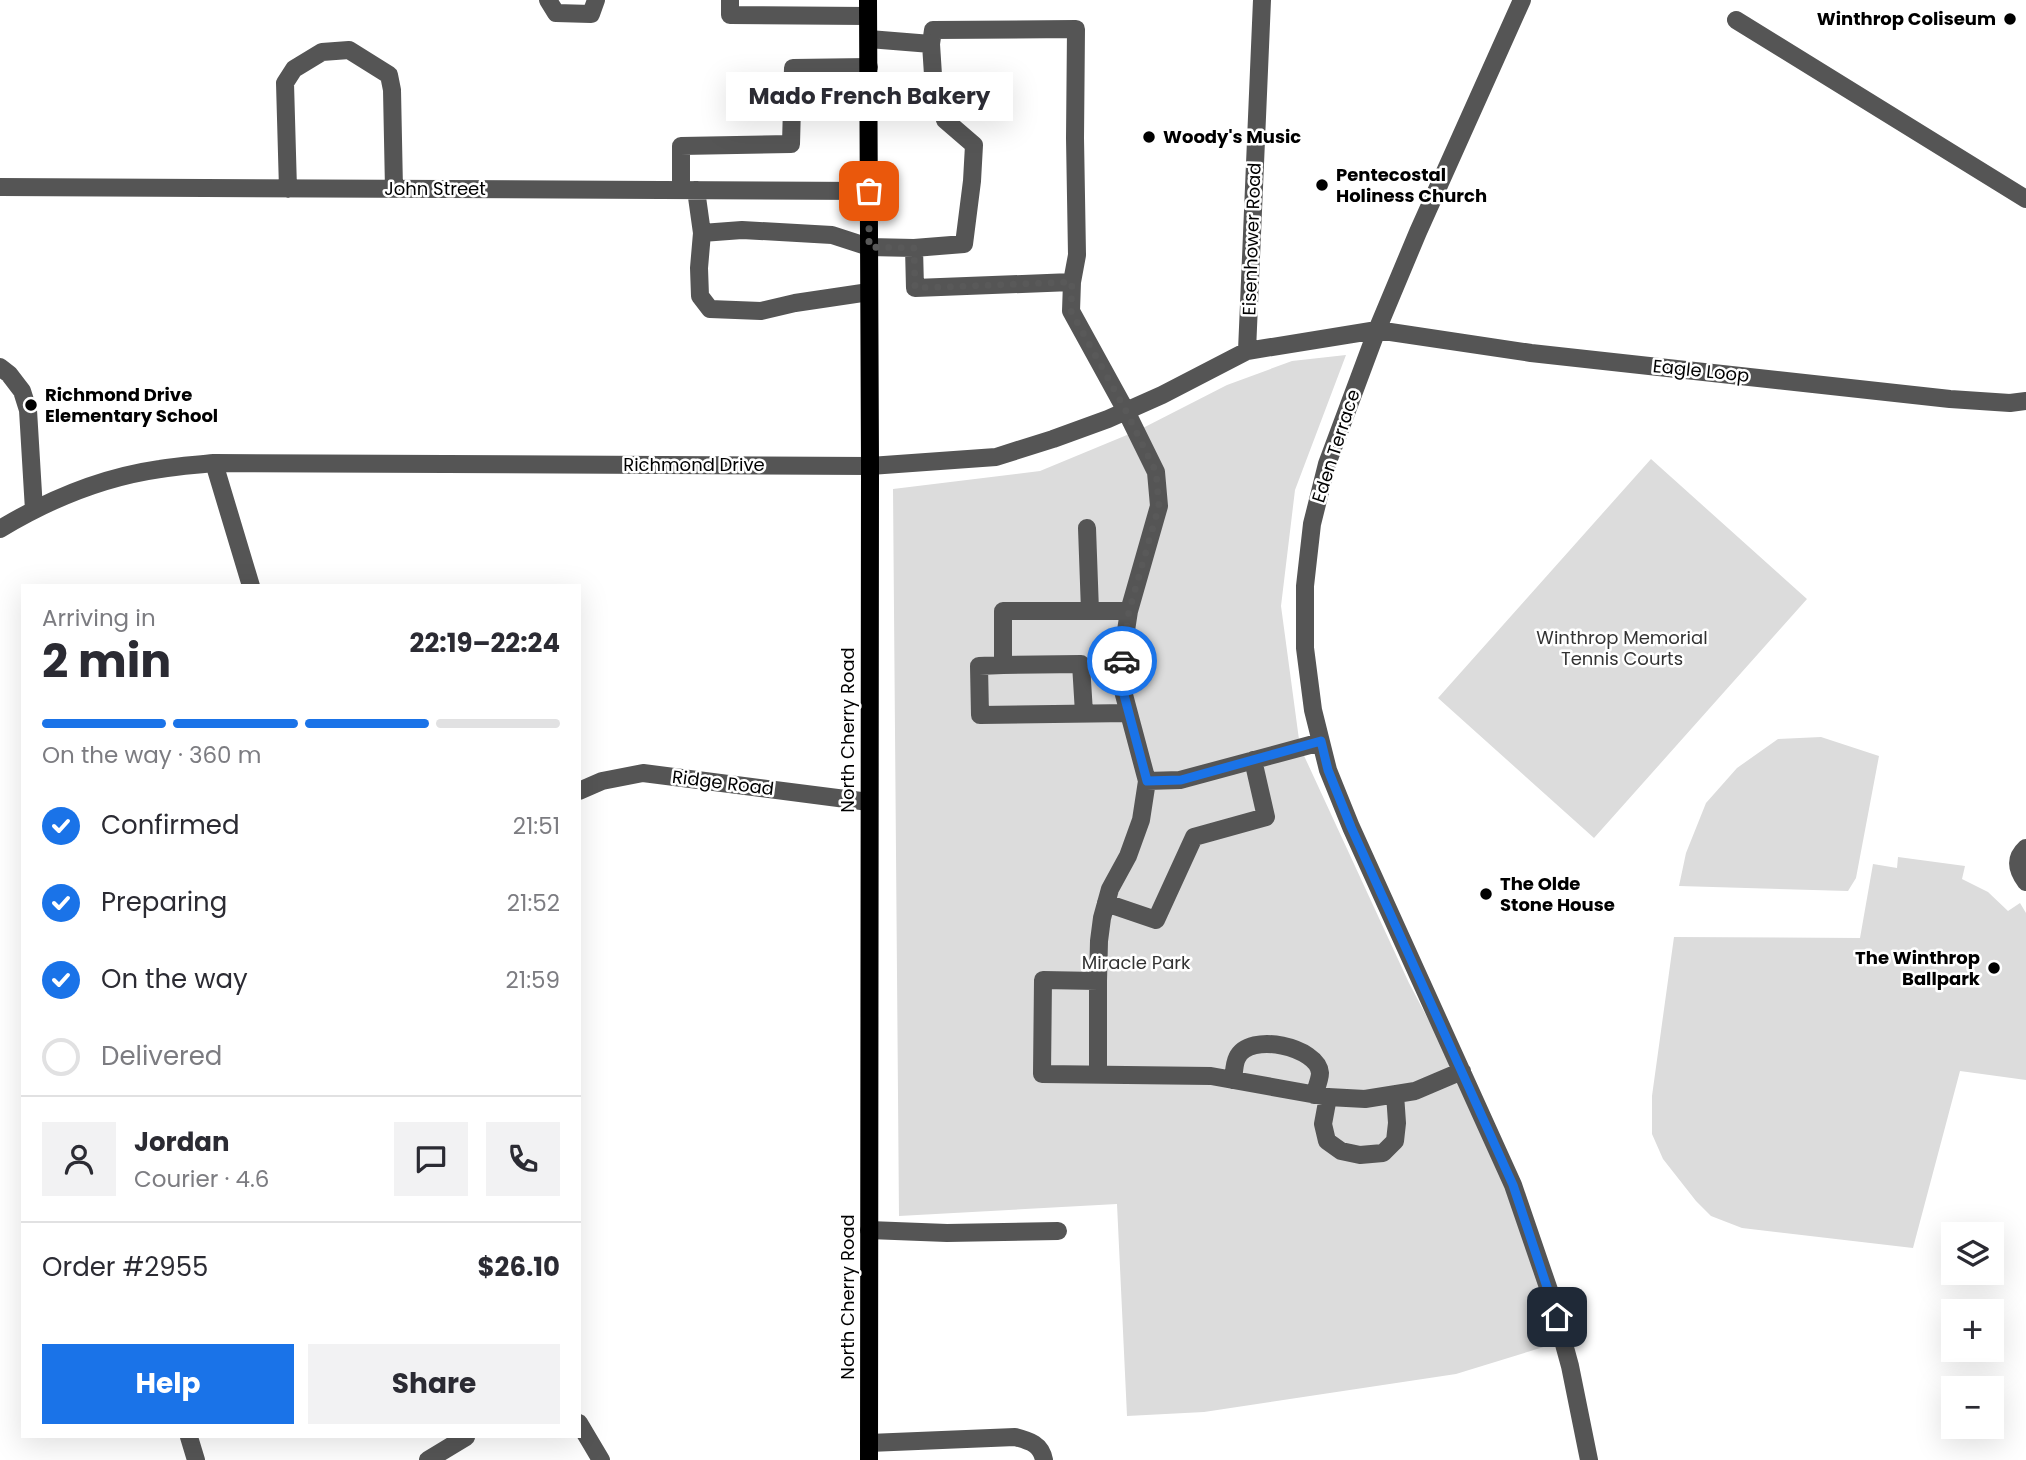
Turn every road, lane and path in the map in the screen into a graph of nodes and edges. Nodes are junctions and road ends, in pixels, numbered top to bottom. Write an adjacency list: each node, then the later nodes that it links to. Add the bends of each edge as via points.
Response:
1 (548, 0): 2 (street, via 556,13 591,14)
2 (596, 0)
3 (730, 0): 6 (street, via 730,15)
4 (1262, 0): 23 (street, Eisenhower Road)
5 (1522, 0): 22 (street, Eden Terrace)
6 (867, 8): 8 (main road, North Cherry Road)
7 (1736, 20): 16 (street)
8 (869, 39): 9 (street); 10 (main road, North Cherry Road)
9 (931, 44): 19 (street, via 933,75 945,120 974,145 972,181 964,244); 20 (street, via 933,30 1076,29 1077,255)
10 (869, 68): 14 (street, via 793,68 791,144 681,146); 15 (main road, North Cherry Road)
11 (0, 187): 12 (street, John Street)
12 (288, 189): 13 (street, John Street); 13 (street, via 285,83 294,69 322,52 349,50 389,75)
13 (394, 189): 14 (street, John Street)
14 (689, 190): 15 (street, John Street); 17 (street)
15 (869, 191): 18 (main road, North Cherry Road)
16 (2026, 200)
17 (702, 233): 18 (street, via 742,230 832,235); 21 (street, via 700,296 710,309 761,311)
18 (869, 247): 19 (street); 21 (main road, North Cherry Road)
19 (914, 248): 20 (street, via 915,288)
20 (1072, 282): 26 (street, via 1071,311)
21 (869, 292): 28 (main road, North Cherry Road)
22 (1377, 330): 23 (street, Richmond Drive); 25 (street, Eagle Loop, via 1542,354 1927,396); 38 (street, Eden Terrace, via 1327,464 1312,524 1305,648)
23 (1247, 351): 26 (street, Richmond Drive)
24 (0, 367): 29 (street, via 22,391 28,410)
25 (2026, 401)
26 (1126, 411): 28 (street, Richmond Drive, via 996,457); 34 (street, via 1156,472 1159,506)
27 (214, 463): 28 (street, Richmond Drive); 29 (street, Richmond Drive, via 158,469 104,482); 32 (street)
28 (870, 466): 42 (main road, North Cherry Road)
29 (34, 510): 31 (street, Richmond Drive)
30 (1087, 528): 33 (street)
31 (0, 529)
32 (250, 584)
33 (1090, 611): 34 (street); 35 (street, via 1003,611)
34 (1129, 611): 37 (street, via 1119,676)
35 (1003, 665): 36 (street, via 1081,664); 36 (street, via 979,666 980,715)
36 (1084, 713): 37 (street)
37 (1129, 713): 40 (street)
38 (1321, 741): 39 (street); 47 (street, Eden Terrace, via 1351,827)
39 (1253, 760): 40 (street, via 1181,780); 45 (street, via 1266,817 1194,837 1156,920)
40 (1147, 781): 45 (street, via 1141,820)
41 (581, 789): 42 (street, Ridge Road, via 643,772)
42 (869, 802): 52 (main road, North Cherry Road)
43 (2026, 848): 44 (street, via 2017,863)
44 (2026, 882)
45 (1106, 903): 46 (street)
46 (1098, 981): 48 (street); 48 (street, via 1043,980 1042,1074)
47 (1462, 1071): 50 (street, via 1416,1091); 64 (street, Eden Terrace, via 1513,1185 1550,1293)
48 (1098, 1075): 49 (street)
49 (1233, 1080): 51 (street); 51 (street, via 1237,1058 1246,1047 1261,1043 1299,1050 1314,1060)
50 (1395, 1094): 51 (street, via 1365,1099); 51 (street, via 1395,1141 1383,1153 1360,1155 1340,1151 1326,1141)
51 (1321, 1096)
52 (869, 1230): 53 (street); 58 (main road, North Cherry Road)
53 (1058, 1231)
54 (581, 1426): 61 (street)
55 (189, 1438): 59 (street)
56 (464, 1438): 60 (street)
57 (914, 1441): 58 (street); 62 (street); 63 (street, via 1015,1437 1040,1447)
58 (869, 1451)
59 (196, 1460)
60 (428, 1460)
61 (601, 1460)
62 (915, 1460)
63 (1044, 1460)
64 (1589, 1460)

